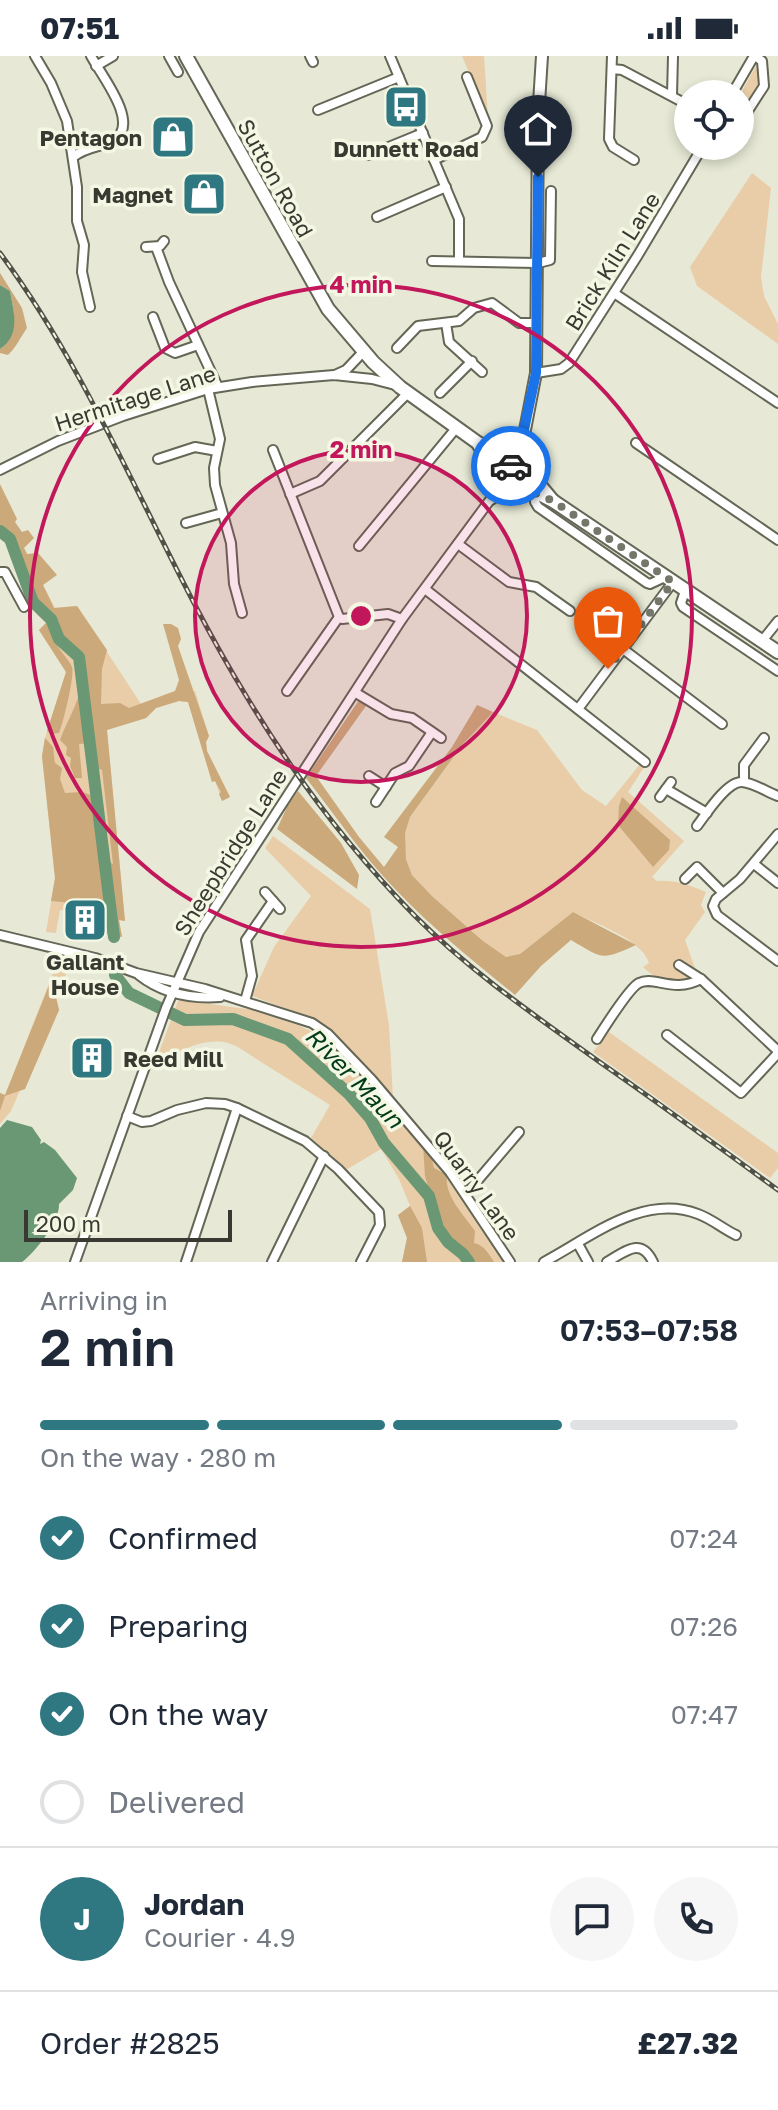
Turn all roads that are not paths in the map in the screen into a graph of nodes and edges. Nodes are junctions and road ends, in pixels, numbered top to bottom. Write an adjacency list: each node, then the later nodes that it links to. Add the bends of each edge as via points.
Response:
1 (35, 56): 22 (street, via 61,104)
2 (91, 56): 11 (street)
3 (113, 56): 11 (street)
4 (169, 56): 13 (street)
5 (186, 56): 40 (highway, Sutton Road, via 328,309)
6 (390, 56): 14 (street)
7 (542, 56): 32 (main road)
8 (612, 56): 12 (street)
9 (673, 56): 17 (street)
10 (755, 56): 16 (street); 18 (street, via 762,61 764,86)
11 (96, 66): 22 (street, via 125,116 124,129 110,142)
12 (612, 69): 17 (street); 24 (street, via 609,139)
13 (178, 72)
14 (399, 77): 19 (street); 20 (street)
15 (467, 77): 23 (street, via 486,132)
16 (740, 80)
17 (672, 95)
18 (754, 101)
19 (318, 110)
20 (423, 133): 21 (street); 23 (street)
21 (369, 155)
22 (73, 157): 34 (street, via 84,245 82,272)
23 (434, 160): 26 (street)
24 (634, 160)
25 (695, 160): 33 (street, Brick Kiln Lane)
26 (446, 187): 28 (street); 31 (street, via 459,219)
27 (551, 191): 32 (street, via 550,260)
28 (377, 217)
29 (155, 245): 38 (street)
30 (432, 261): 31 (street)
31 (459, 261): 32 (street)
32 (538, 263): 37 (main road)
33 (614, 293): 43 (street, Brick Kiln Lane, via 565,367); 48 (street)
34 (90, 307)
35 (153, 317): 38 (street, via 165,348 175,353)
36 (446, 323): 37 (street, via 492,303 519,323); 39 (street, via 418,326); 41 (street, via 449,342)
37 (536, 323): 43 (main road)
38 (198, 345): 45 (street)
39 (397, 348)
40 (364, 351): 44 (street); 46 (highway, Sutton Road)
41 (472, 361): 42 (street); 47 (street)
42 (482, 372)
43 (536, 373): 50 (main road)
44 (334, 375): 45 (street, Hermitage Lane); 46 (street, Hermitage Lane, via 372,379)
45 (213, 388): 54 (street); 58 (street, Hermitage Lane, via 58,441)
46 (404, 390): 49 (highway, Sutton Road); 60 (street, via 320,481)
47 (440, 393)
48 (778, 403)
49 (457, 427): 51 (highway, Sutton Road); 65 (street)
50 (521, 441): 55 (main road); 57 (main road)
51 (478, 443): 55 (highway, Sutton Road); 57 (highway, Sutton Road, via 484,452)
52 (636, 443): 63 (street)
53 (273, 450): 60 (street)
54 (217, 451): 56 (street, via 195,447); 61 (street, via 215,485)
55 (496, 451): 57 (highway, Sutton Road)
56 (158, 459)
57 (514, 467): 59 (highway, Sutton Road); 64 (street, Sheepbridge Lane, via 501,493)
58 (0, 470)
59 (538, 489): 67 (highway, Sutton Road); 67 (street, Sutton Road, via 538,507 647,583)
60 (290, 494): 73 (street)
61 (222, 513): 62 (street); 72 (street)
62 (186, 523)
63 (778, 540)
64 (458, 544): 68 (street, Sheepbridge Lane); 71 (street, via 509,582 536,587)
65 (359, 546)
66 (0, 572): 70 (street, via 5,572)
67 (669, 580): 69 (highway, Sutton Road); 77 (street)
68 (425, 589): 74 (street, Sheepbridge Lane); 82 (street)
69 (685, 591): 76 (highway, Sutton Road); 79 (street, Sutton Road, via 683,607)
70 (24, 607)
71 (570, 611)
72 (242, 613)
73 (339, 617): 74 (street, via 388,614); 80 (street)
74 (402, 619): 81 (street, Sheepbridge Lane)
75 (778, 621): 76 (street)
76 (762, 641): 78 (highway, Sutton Road)
77 (623, 649): 82 (street); 83 (street)
78 (778, 652)
79 (778, 671)
80 (287, 691)
81 (356, 693): 84 (street); 108 (street, Sheepbridge Lane, via 199,932)
82 (578, 709): 87 (street)
83 (722, 724)
84 (432, 732): 85 (street); 90 (street, via 409,766 395,773)
85 (441, 738)
86 (757, 742): 89 (street, via 744,765)
87 (645, 762)
88 (369, 776): 90 (street)
89 (744, 782): 91 (street); 94 (street, via 728,787)
90 (386, 787): 93 (street)
91 (778, 796)
92 (660, 797): 94 (street, via 668,785)
93 (376, 802)
94 (707, 813): 95 (street)
95 (697, 826)
96 (778, 834): 97 (street)
97 (754, 864): 99 (street); 101 (street)
98 (685, 879): 101 (street, via 697,867)
99 (778, 883)
100 (265, 892): 102 (street)
101 (723, 893): 105 (street, via 713,906 717,915)
102 (273, 901): 103 (street); 109 (street, via 246,940 252,976)
103 (280, 909)
104 (0, 935): 108 (street, via 95,958 136,973 154,987)
105 (778, 961)
106 (679, 965): 107 (street)
107 (701, 979): 111 (street, via 677,986 637,983); 112 (street)
108 (174, 988): 109 (street, Quarry Lane, via 200,997); 114 (street, Sheepbridge Lane)
109 (245, 1001): 117 (street, Quarry Lane, via 312,1023 328,1034)
110 (667, 1035): 112 (street, via 741,1093)
111 (597, 1039)
112 (778, 1052)
113 (237, 1108): 114 (street, via 206,1103 151,1121); 116 (street); 121 (street)
114 (127, 1116): 120 (street, Sheepbridge Lane)
115 (519, 1132): 117 (street)
116 (324, 1156): 122 (street); 123 (street, via 379,1212 380,1225)
117 (466, 1194): 124 (street, Quarry Lane)
118 (736, 1235): 119 (street, via 699,1214 670,1206 619,1220)
119 (578, 1244): 125 (street); 126 (street)
120 (75, 1262)
121 (186, 1262)
122 (272, 1262)
123 (361, 1262)
124 (510, 1262)
125 (544, 1262)
126 (588, 1262)
127 (607, 1262): 128 (street, via 641,1247)
128 (653, 1262)

